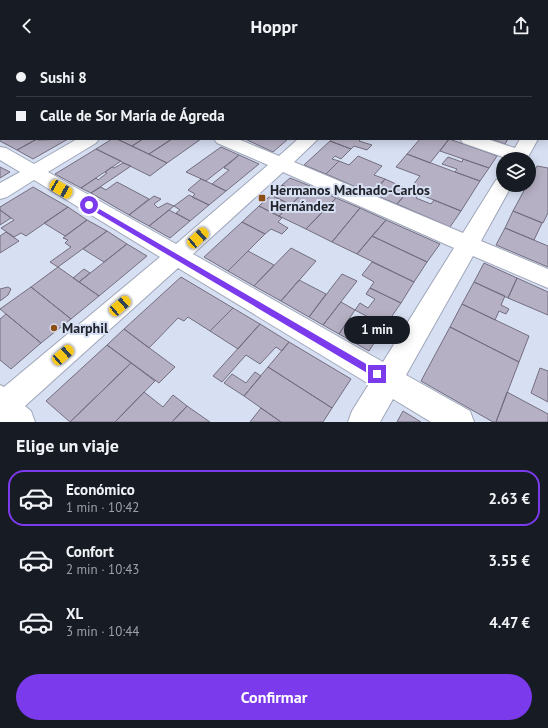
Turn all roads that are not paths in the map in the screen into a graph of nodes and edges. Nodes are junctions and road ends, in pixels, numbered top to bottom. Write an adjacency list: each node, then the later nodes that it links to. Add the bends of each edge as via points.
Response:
1 (88, 140): 10 (street)
2 (225, 140): 9 (street)
3 (308, 140): 9 (street)
4 (472, 140): 7 (street)
5 (529, 140): 8 (street)
6 (0, 152): 10 (street)
7 (503, 152)
8 (522, 152)
9 (280, 164): 13 (street); 14 (street)
10 (34, 172): 11 (street); 14 (street)
11 (0, 192)
12 (498, 192): 13 (street)
13 (467, 244): 15 (street); 16 (street)
14 (177, 256): 16 (street); 17 (street)
15 (548, 279)
16 (387, 380): 18 (street); 19 (street)
17 (6, 408)
18 (363, 422)
19 (458, 422)

